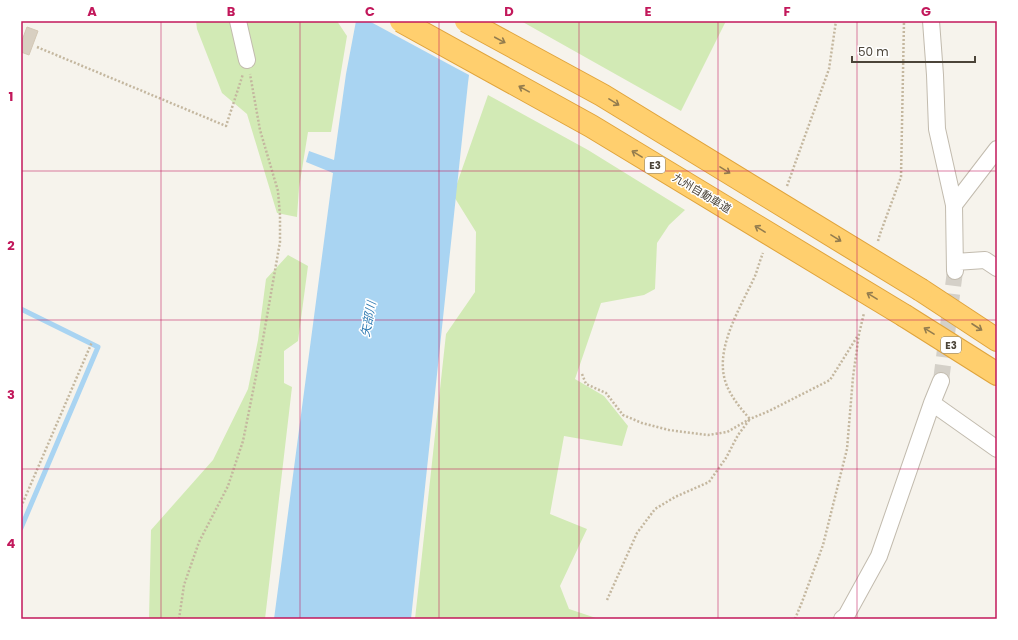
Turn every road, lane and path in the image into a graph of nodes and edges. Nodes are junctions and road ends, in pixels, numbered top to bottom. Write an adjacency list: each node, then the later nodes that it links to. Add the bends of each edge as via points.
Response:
1 (238, 21): 8 (street)
2 (401, 21): 20 (highway, 九州自動車道 / E3, one-way to 2, bridge, via 591,126)
3 (466, 21): 17 (highway, one-way to 17, bridge, via 602,95 921,290)
4 (836, 21): 10 (path, via 829,69)
5 (904, 21): 12 (path, via 901,177)
6 (931, 21): 11 (street, via 937,130)
7 (37, 47): 8 (path, via 226,126)
8 (247, 60): 27 (path, via 260,130 278,192 280,242 243,441 228,486 199,542 184,585)
9 (997, 148): 11 (street)
10 (786, 188)
11 (954, 205): 14 (street, via 955,266 985,260)
12 (878, 241)
13 (765, 246): 23 (path, via 755,276 730,330 722,361 726,385 738,406)
14 (997, 268)
15 (864, 310): 16 (path)
16 (859, 334): 23 (path, via 830,380); 28 (path, via 847,449 823,546)
17 (997, 340)
18 (92, 342): 25 (path)
19 (582, 374): 23 (path, via 586,384 606,393 623,415 642,423 669,430 708,435 727,432)
20 (997, 374)
21 (941, 381): 22 (street)
22 (932, 403): 24 (street); 29 (street, via 879,556)
23 (750, 419): 26 (path, via 709,482 655,509 637,533)
24 (997, 448)
25 (21, 507)
26 (607, 600)
27 (179, 619)
28 (795, 619)
29 (842, 619)

